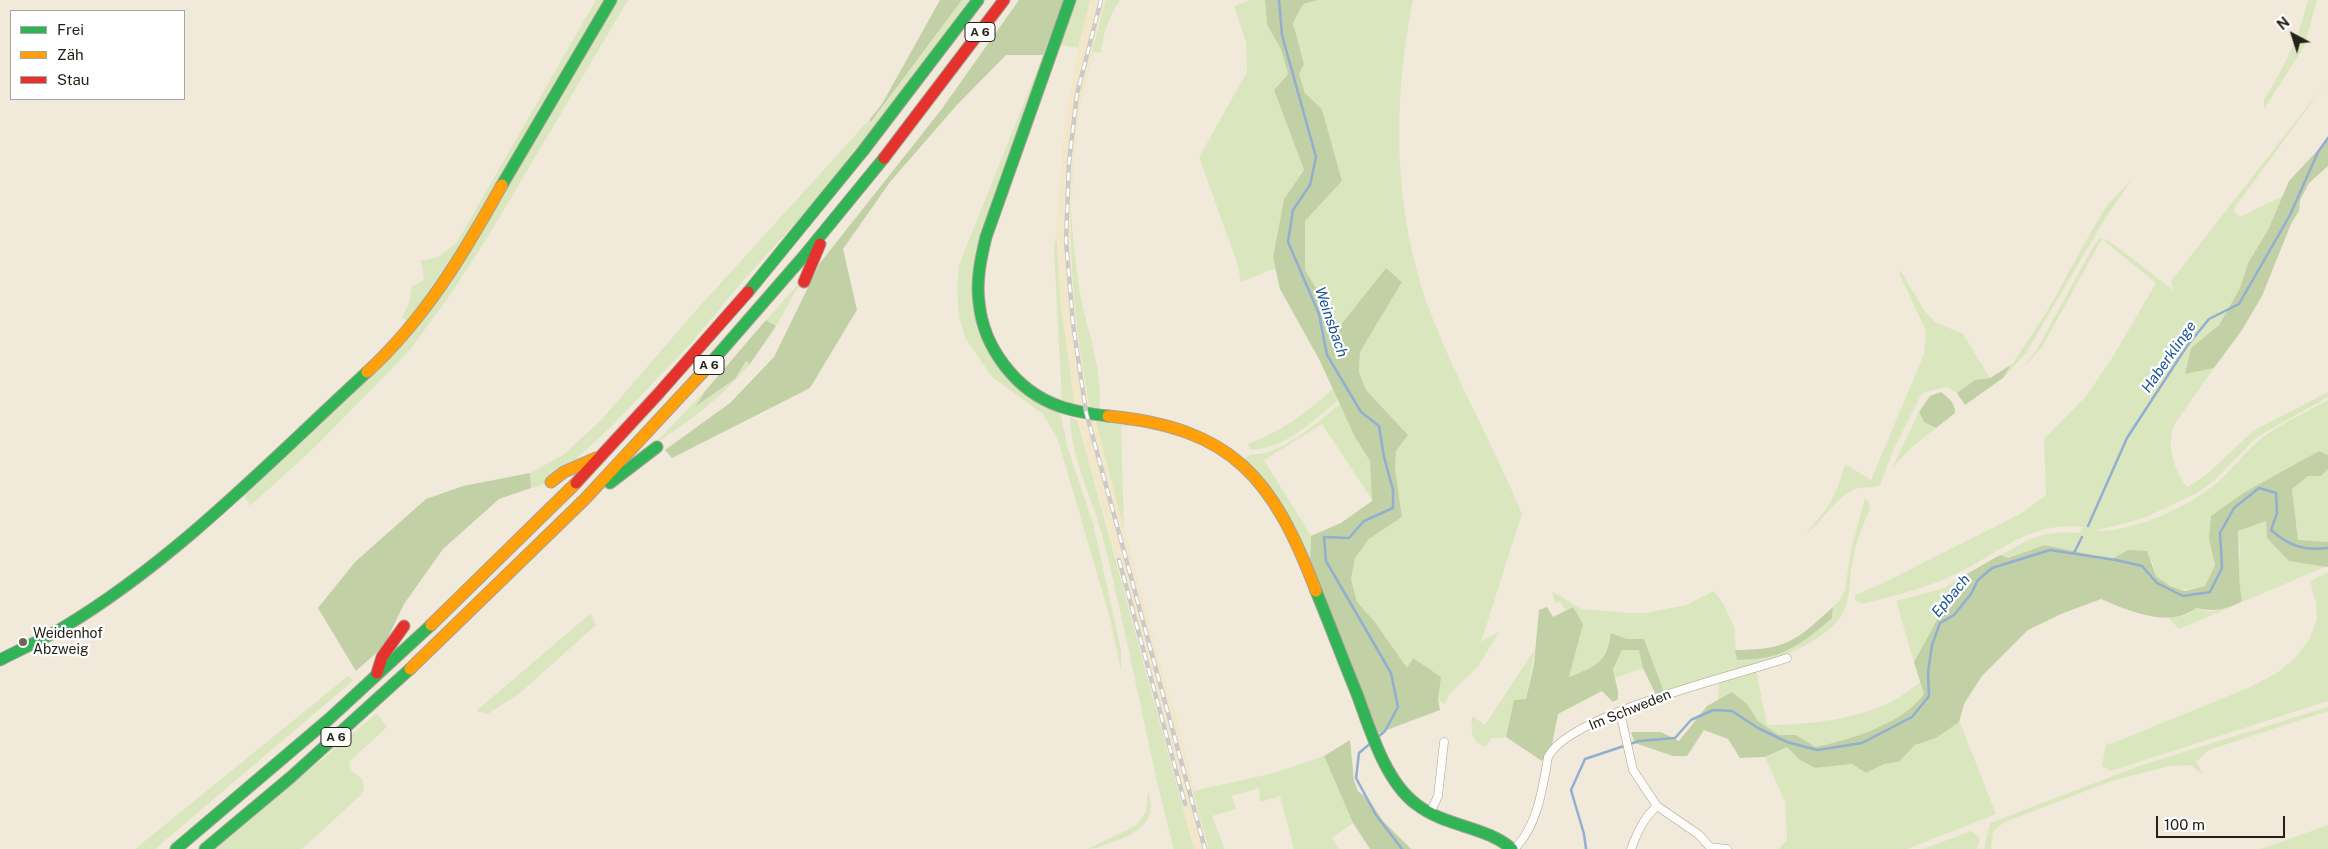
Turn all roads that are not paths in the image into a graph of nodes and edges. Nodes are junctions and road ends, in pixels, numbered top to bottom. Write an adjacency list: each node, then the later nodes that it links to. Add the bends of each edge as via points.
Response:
1 (611, 0): 13 (main road, via 538,119 465,250 439,290 391,350 197,529 142,573 64,627)
2 (978, 0): 8 (main road, A 6, via 781,254)
3 (1004, 0): 5 (main road, A 6)
4 (1070, 0): 18 (main road, via 986,236 978,270 980,310 990,342 1013,375 1039,397 1072,411 1154,422 1191,433 1212,441 1255,477 1289,524 1378,749 1400,789)
5 (823, 234): 6 (main road); 10 (main road, A 6, via 727,346)
6 (804, 282)
7 (657, 447): 10 (main road, via 618,479)
8 (602, 455): 9 (main road, via 564,472); 14 (main road, A 6, via 515,544)
9 (551, 482)
10 (592, 494): 20 (main road, A 6, via 370,708)
11 (404, 626): 14 (main road, via 382,657)
12 (1787, 658): 15 (street, Im Schweden, via 1684,688)
13 (0, 660)
14 (376, 676): 19 (main road, A 6)
15 (1620, 712): 17 (street, via 1633,770); 21 (street, Im Schweden, via 1566,738 1551,751 1526,834)
16 (1444, 742): 18 (street, via 1438,796)
17 (1657, 806): 22 (street, via 1645,817); 23 (street, via 1698,834 1710,847)
18 (1430, 813): 21 (main road, via 1447,822 1497,837)
19 (176, 849)
20 (205, 849)
21 (1513, 849)
22 (1631, 849)
23 (1727, 849)

